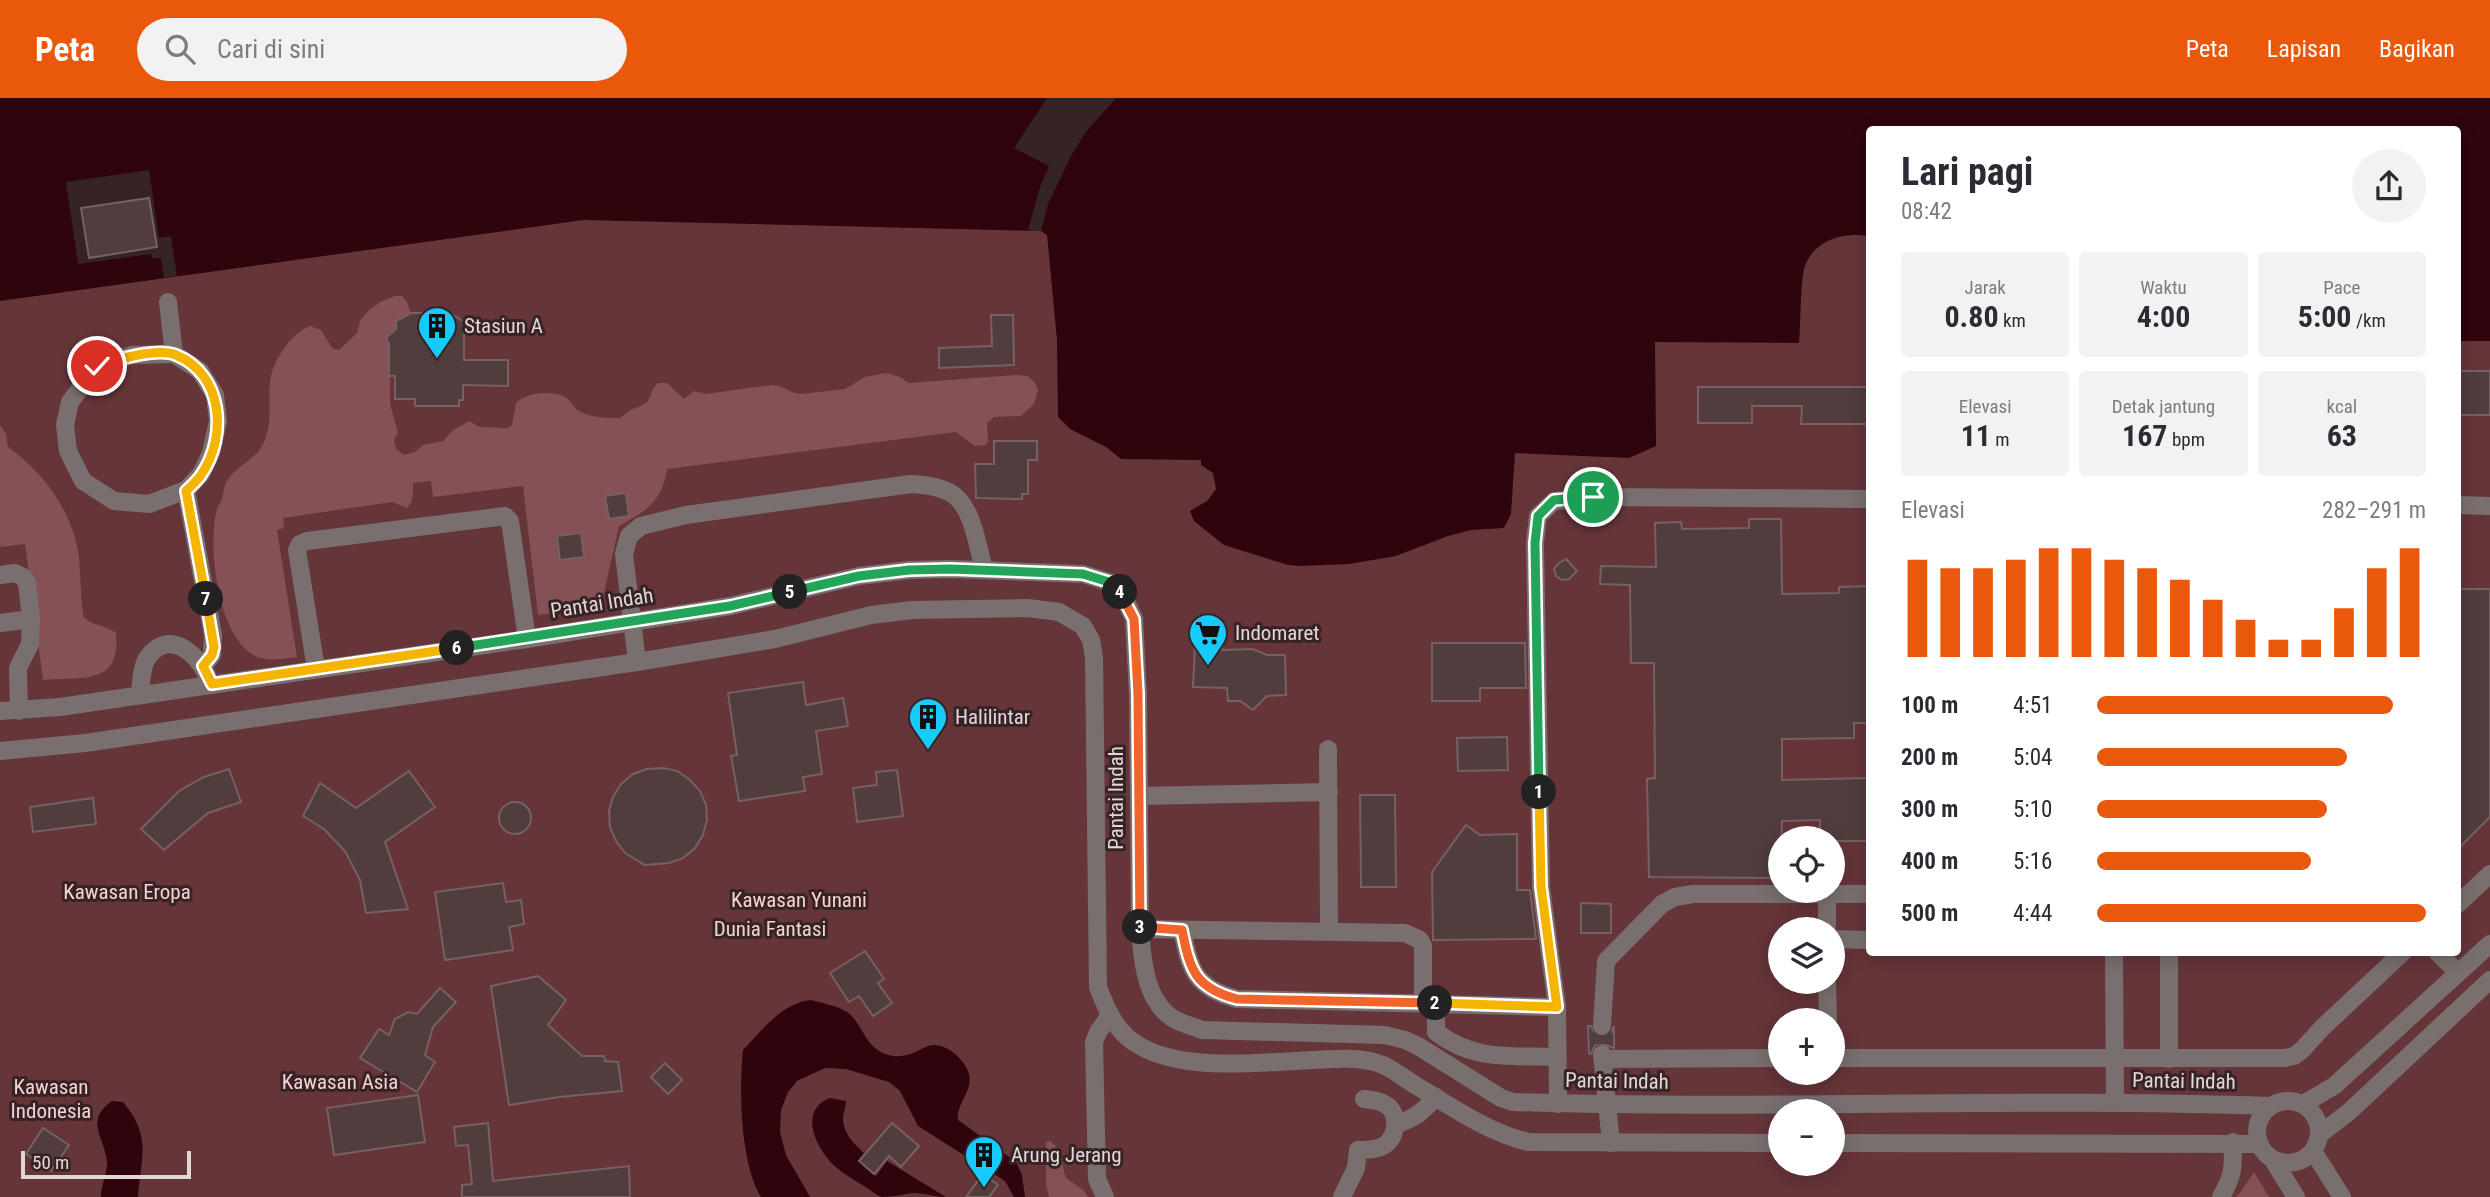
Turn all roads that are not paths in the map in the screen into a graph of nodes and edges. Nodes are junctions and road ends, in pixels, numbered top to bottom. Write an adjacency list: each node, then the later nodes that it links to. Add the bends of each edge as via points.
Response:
1 (168, 302): 2 (street)
2 (174, 354): 3 (street, via 200,371 215,395 218,421 211,453); 3 (street, via 132,355 97,366 70,402 65,425 68,451 83,481 114,501 149,504)
3 (186, 491): 14 (street, via 213,635 212,655)
4 (1866, 499): 42 (street, via 1593,497 1554,500 1538,516 1541,887)
5 (2461, 505): 6 (street)
6 (2490, 506)
7 (984, 569): 10 (street, Pantai Indah, via 859,576 730,606); 10 (street, via 967,511 951,493 933,486 911,484 686,515 641,526 629,536 624,554); 23 (street, Pantai Indah, via 1083,574 1112,583 1124,597 1134,619)
8 (0, 575): 9 (street, via 23,577)
9 (31, 619): 11 (street); 19 (street, via 30,644 18,668)
10 (631, 622): 12 (street, Pantai Indah); 13 (street)
11 (0, 623)
12 (527, 639): 15 (street, Pantai Indah); 15 (street, via 510,521 505,516 307,541 297,550)
13 (637, 662): 21 (street, Pantai Indah, via 85,743); 43 (street, Pantai Indah, via 912,610 1043,609 1083,626 1094,657 1096,963 1098,986)
14 (203, 666): 16 (street); 17 (street, via 179,645 157,649 143,670)
15 (316, 669): 16 (street, Pantai Indah)
16 (212, 684): 17 (street, Pantai Indah)
17 (140, 695): 19 (street, Pantai Indah)
18 (0, 711): 19 (street, Pantai Indah)
19 (19, 711)
20 (1328, 749): 22 (street)
21 (0, 751)
22 (1329, 792): 23 (street); 31 (street)
23 (1139, 796): 29 (street, Pantai Indah)
24 (2490, 874): 25 (street)
25 (2466, 890)
26 (1768, 894): 44 (street, via 1693,894 1662,904 1606,961)
27 (1845, 894): 28 (street)
28 (1866, 894)
29 (1140, 929): 30 (street); 53 (street, Pantai Indah, via 1149,984 1174,1019 1202,1030 1385,1035 1418,1046 1501,1098)
30 (1182, 930): 31 (street); 41 (street, via 1190,967 1207,988 1221,995 1256,1001)
31 (1329, 931): 41 (street, via 1405,933 1420,940)
32 (1845, 939): 33 (street)
33 (1866, 940)
34 (2490, 944): 39 (street)
35 (2114, 956): 48 (street)
36 (2169, 956): 49 (street)
37 (2399, 956): 49 (street, via 2294,1056)
38 (2441, 956): 39 (street)
39 (2458, 973): 54 (street, via 2334,1086)
40 (2490, 980): 62 (street)
41 (1429, 1003): 42 (street); 45 (street, via 1436,1032 1450,1043 1479,1054)
42 (1557, 1007): 45 (street)
43 (1110, 1015): 50 (street, Pantai Indah, via 1128,1037 1156,1054 1237,1063 1361,1059 1382,1065); 65 (street, via 1094,1042 1097,1179)
44 (1602, 1026)
45 (1557, 1057): 53 (street)
46 (1768, 1058): 55 (street, via 1603,1057)
47 (1845, 1058): 48 (street)
48 (2115, 1059): 49 (street); 52 (street)
49 (2169, 1059)
50 (1436, 1097): 57 (street, via 1412,1120); 59 (street, Pantai Indah, via 1505,1137 1528,1142)
51 (1364, 1099): 57 (street, via 1383,1102)
52 (2115, 1102): 55 (street, Pantai Indah); 56 (street, Pantai Indah)
53 (1558, 1104): 55 (street, Pantai Indah)
54 (2303, 1104): 56 (street, via 2281,1101); 62 (street, via 2318,1123)
55 (1609, 1105): 59 (street)
56 (2270, 1106): 63 (street, via 2257,1122)
57 (1396, 1124): 66 (street, via 1382,1147 1358,1150 1356,1168)
58 (2233, 1142): 61 (street); 63 (street); 67 (street, via 2233,1172)
59 (1611, 1143): 60 (street, Pantai Indah)
60 (1768, 1143)
61 (1845, 1143)
62 (2316, 1143): 64 (street, via 2302,1160 2287,1164); 69 (street)
63 (2258, 1144): 64 (street)
64 (2273, 1160): 68 (street)
65 (1105, 1197)
66 (1342, 1197)
67 (2221, 1197)
68 (2296, 1197)
69 (2342, 1197)

